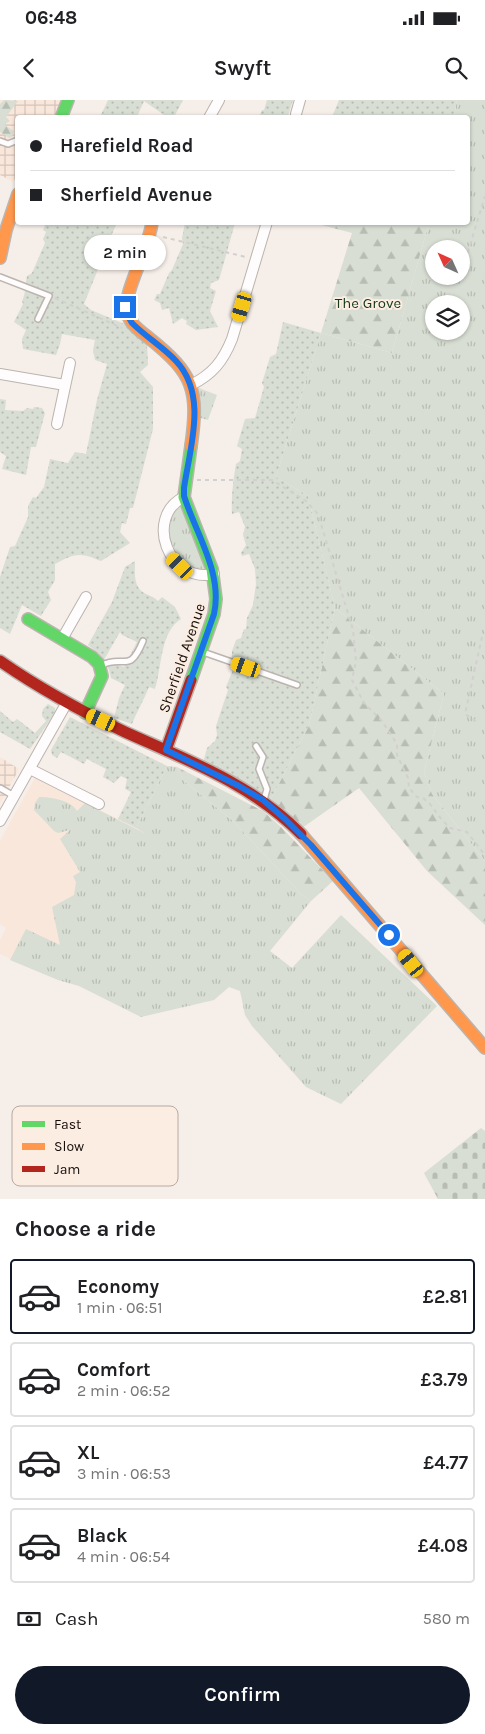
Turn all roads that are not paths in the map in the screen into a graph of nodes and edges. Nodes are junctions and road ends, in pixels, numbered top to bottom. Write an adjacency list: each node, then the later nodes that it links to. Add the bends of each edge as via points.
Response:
1 (68, 100): 5 (street)
2 (220, 100): 6 (street)
3 (300, 100): 4 (street)
4 (296, 114)
5 (62, 115)
6 (211, 115)
7 (0, 141): 8 (lane, via 8,144)
8 (15, 141)
9 (15, 201): 12 (street)
10 (266, 225): 19 (street, via 226,352 212,372)
11 (152, 228): 19 (street, Sherfield Avenue, via 126,300 127,313 138,328 178,363)
12 (3, 229): 13 (street)
13 (0, 258)
14 (0, 277): 15 (lane, via 49,296)
15 (38, 319)
16 (70, 363): 18 (street)
17 (0, 374): 18 (street)
18 (65, 385): 20 (street)
19 (191, 385): 21 (street, Sherfield Avenue, via 194,414)
20 (57, 424)
21 (184, 496): 22 (street, Sherfield Avenue); 22 (street, via 174,503 166,520 164,540 168,551 180,566 194,574)
22 (214, 574): 27 (street, Sherfield Avenue, via 217,602)
23 (86, 597): 25 (street)
24 (28, 619): 25 (street)
25 (62, 639): 29 (street, via 92,657)
26 (143, 641): 29 (lane, via 132,660)
27 (201, 651): 30 (lane); 34 (street, Sherfield Avenue)
28 (0, 661): 31 (street)
29 (100, 667): 32 (street, via 100,684)
30 (297, 684)
31 (66, 704): 32 (street); 35 (street)
32 (85, 713): 34 (street)
33 (256, 746): 38 (lane, via 263,757 259,769 267,789)
34 (166, 750): 38 (street)
35 (30, 769): 37 (street); 39 (street)
36 (0, 788): 37 (lane)
37 (14, 796): 40 (street)
38 (263, 801): 41 (street, via 311,845)
39 (99, 804)
40 (0, 821)
41 (485, 1048)

